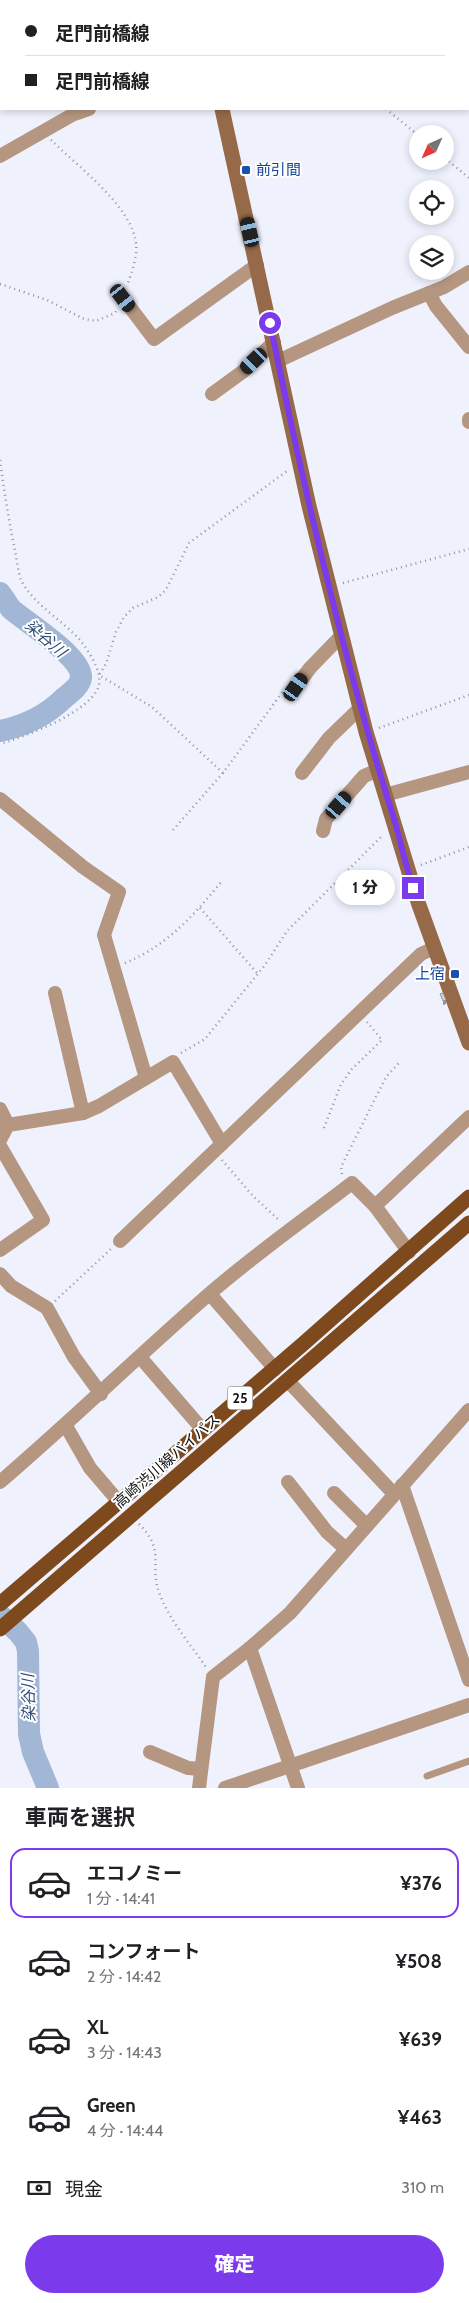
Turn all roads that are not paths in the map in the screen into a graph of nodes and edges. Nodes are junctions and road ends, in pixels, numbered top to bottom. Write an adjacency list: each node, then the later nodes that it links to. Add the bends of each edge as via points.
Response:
1 (86, 110): 3 (street)
2 (222, 110): 4 (main road)
3 (0, 156)
4 (257, 265): 7 (street, via 154,339); 8 (main road)
5 (469, 272): 6 (street)
6 (428, 294): 9 (street); 10 (street)
7 (123, 298)
8 (274, 342): 10 (main road); 11 (street)
9 (469, 347)
10 (278, 361): 12 (main road)
11 (212, 394)
12 (341, 636): 13 (street); 14 (main road)
13 (290, 688)
14 (360, 708): 15 (main road); 17 (street, via 329,738)
15 (378, 770): 18 (main road); 20 (street, via 364,776 326,820)
16 (469, 772): 18 (street)
17 (302, 773)
18 (385, 796): 21 (main road)
19 (0, 799): 24 (street, via 119,892 104,935)
20 (323, 831)
21 (434, 948): 23 (main road); 31 (street, via 421,954)
22 (56, 993): 26 (street)
23 (469, 1043)
24 (146, 1078): 26 (street); 31 (street, via 173,1062)
25 (0, 1109): 28 (street)
26 (83, 1113): 28 (street)
27 (469, 1117): 33 (street)
28 (8, 1126): 29 (street)
29 (0, 1140)
30 (0, 1146): 36 (street, via 43,1220)
31 (218, 1148): 35 (street)
32 (469, 1197): 37 (main road, 高崎渋川線バイパス / 25)
33 (375, 1206): 37 (street); 39 (street, via 352,1183)
34 (469, 1223): 42 (main road, 高崎渋川線バイパス / 25)
35 (120, 1241)
36 (0, 1250)
37 (409, 1252): 41 (main road, 高崎渋川線バイパス / 25)
38 (0, 1274): 43 (street, via 11,1286 47,1308 74,1357)
39 (210, 1294): 40 (street); 41 (street)
40 (140, 1357): 43 (street); 46 (street)
41 (274, 1368): 46 (main road, 高崎渋川線バイパス / 25)
42 (288, 1381): 49 (street); 55 (main road, 高崎渋川線バイパス / 25)
43 (101, 1394): 45 (street)
44 (469, 1410): 49 (street)
45 (66, 1426): 47 (street); 51 (street, via 90,1468)
46 (203, 1430): 51 (main road, 高崎渋川線バイパス / 25)
47 (0, 1482)
48 (288, 1482): 53 (street, via 327,1532)
49 (398, 1489): 52 (street); 57 (street)
50 (334, 1493): 52 (street)
51 (119, 1502): 54 (main road, 高崎渋川線バイパス / 25)
52 (366, 1525): 53 (street)
53 (346, 1549): 56 (street, via 290,1613)
54 (4, 1601)
55 (0, 1629)
56 (250, 1648): 61 (street); 62 (street, via 212,1677)
57 (469, 1680)
58 (469, 1705): 61 (street)
59 (150, 1752): 62 (street, via 188,1768)
60 (469, 1761): 63 (lane)
61 (291, 1766): 65 (street); 66 (street)
62 (201, 1769): 64 (street)
63 (427, 1776)
64 (198, 1788)
65 (225, 1788)
66 (298, 1788)

